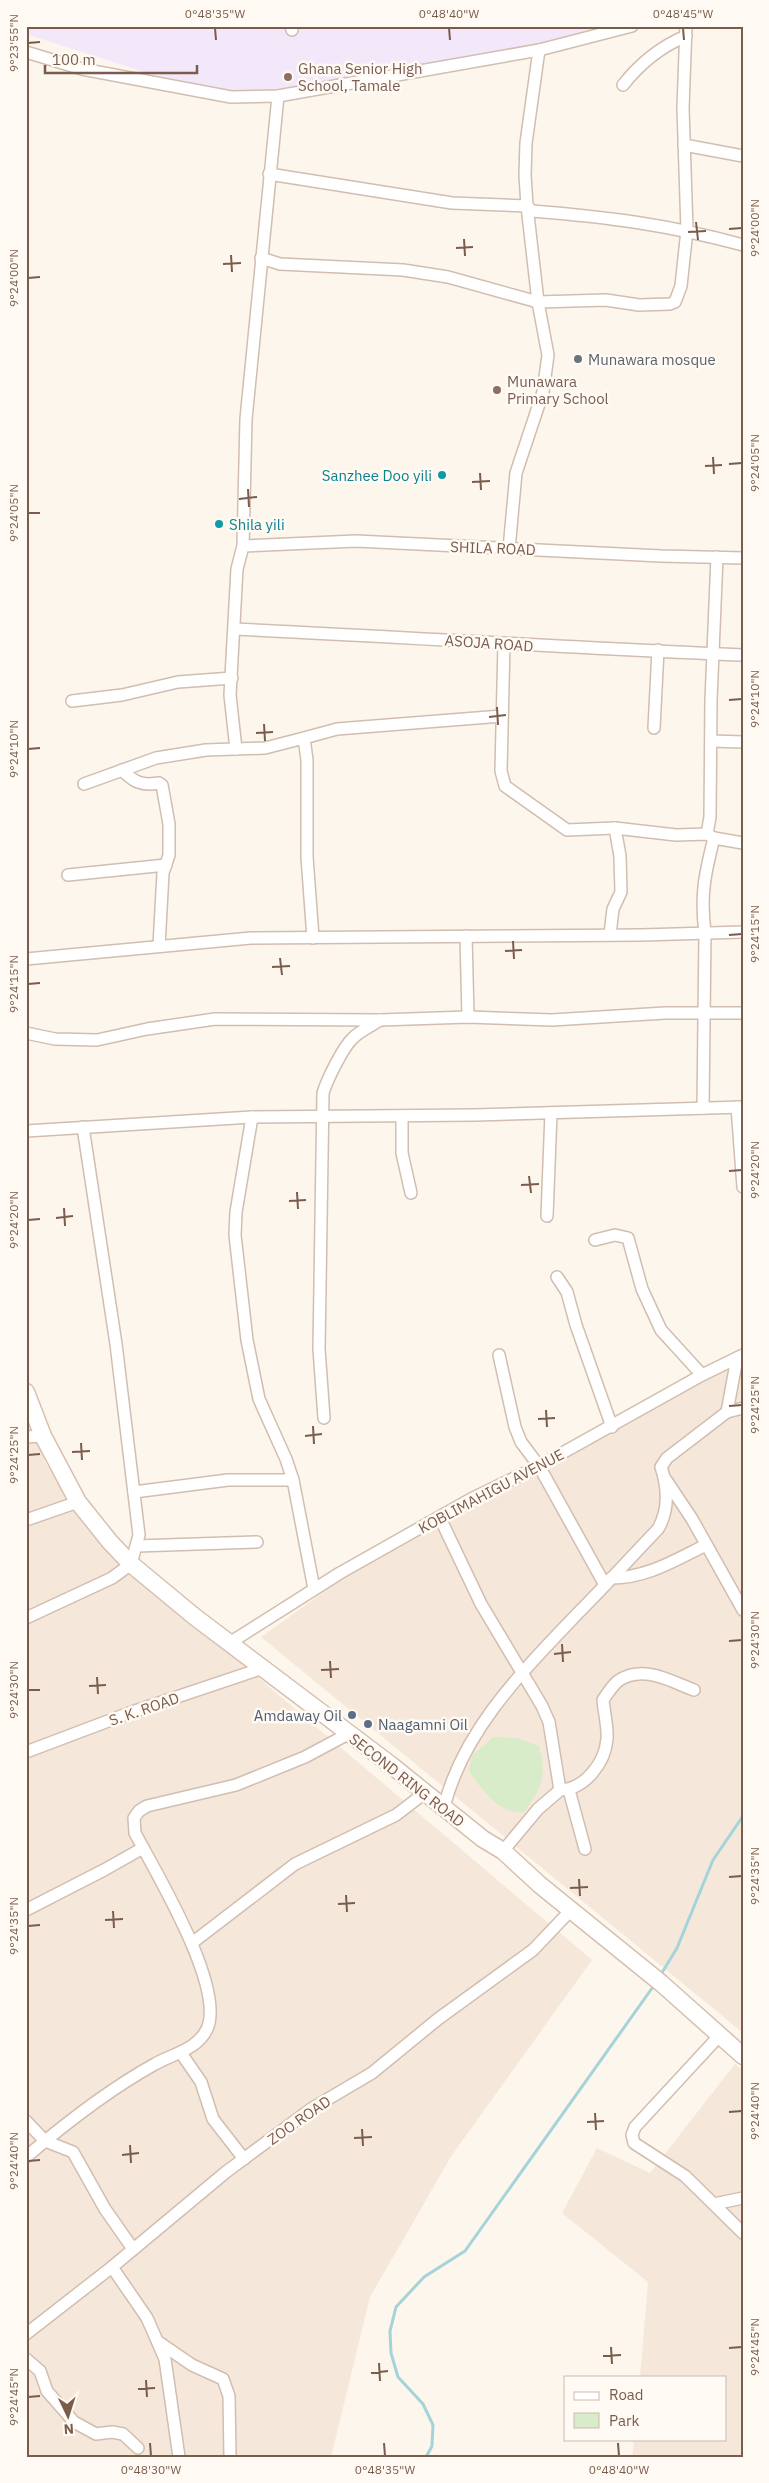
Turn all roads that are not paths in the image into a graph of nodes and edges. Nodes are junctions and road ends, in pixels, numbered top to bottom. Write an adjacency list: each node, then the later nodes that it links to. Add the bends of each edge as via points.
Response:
1 (632, 26): 3 (street)
2 (686, 31): 5 (street, via 637,67); 7 (street)
3 (539, 50): 6 (street); 10 (street, via 526,143)
4 (26, 52): 6 (street, via 82,69 231,97)
5 (623, 85)
6 (278, 96): 9 (street)
7 (684, 145): 8 (street); 11 (street)
8 (743, 156)
9 (269, 174): 10 (street, via 452,203); 13 (street)
10 (526, 206): 11 (street, via 532,211 594,216); 14 (street)
11 (686, 230): 12 (street); 14 (street, via 681,286 675,302 639,305 606,300)
12 (743, 245)
13 (261, 258): 14 (street, via 280,264 396,269 448,276); 15 (street, via 246,418)
14 (538, 302): 16 (street, via 548,355 546,380 516,473)
15 (243, 546): 16 (street, SHILA ROAD, via 356,541); 19 (street, via 237,570)
16 (509, 549): 17 (street, SHILA ROAD)
17 (717, 557): 18 (street, SHILA ROAD); 22 (street)
18 (743, 558)
19 (235, 629): 20 (street, ASOJA ROAD); 24 (street)
20 (504, 643): 21 (street, ASOJA ROAD); 26 (street)
21 (658, 650): 22 (street, ASOJA ROAD); 27 (street)
22 (713, 654): 23 (street, ASOJA ROAD); 29 (street)
23 (743, 656)
24 (232, 678): 25 (street, via 178,682 122,695); 31 (street, via 230,695)
25 (72, 701)
26 (502, 716): 28 (street, via 337,729); 34 (street, via 501,771 506,786 567,830)
27 (654, 728)
28 (304, 738): 31 (street, via 265,748); 43 (street)
29 (711, 741): 30 (street); 35 (street)
30 (743, 742)
31 (236, 749): 32 (street, via 166,756)
32 (122, 770): 33 (street); 37 (street, via 134,782 162,785 169,824 170,855)
33 (84, 784)
34 (615, 828): 35 (street); 41 (street, via 621,892 613,909)
35 (710, 836): 36 (street); 39 (street, via 701,908)
36 (743, 843)
37 (166, 865): 38 (street); 44 (street)
38 (68, 875)
39 (705, 932): 40 (street); 41 (street); 46 (street)
40 (743, 932)
41 (610, 934): 42 (street)
42 (466, 936): 43 (street); 48 (street)
43 (313, 938): 44 (street, via 251,938)
44 (159, 946): 45 (street)
45 (26, 959)
46 (705, 1013): 47 (street); 48 (street, via 552,1020); 52 (street)
47 (743, 1013)
48 (468, 1017): 49 (street)
49 (380, 1020): 50 (street, via 215,1019 97,1040 55,1039); 56 (street, via 353,1037 329,1075 323,1093)
50 (26, 1033)
51 (740, 1107): 52 (street); 59 (street)
52 (703, 1108): 53 (street)
53 (551, 1113): 54 (street); 61 (street)
54 (402, 1116): 56 (street); 60 (street, via 402,1154)
55 (252, 1117): 56 (street); 57 (street); 76 (street, via 235,1235 255,1385)
56 (321, 1117): 70 (street, via 319,1350)
57 (83, 1127): 58 (street); 77 (street, via 116,1344)
58 (26, 1131)
59 (743, 1187)
60 (411, 1193)
61 (548, 1216)
62 (595, 1240): 66 (street, via 616,1235 628,1238 642,1289 660,1330)
63 (557, 1277): 71 (street, via 567,1292)
64 (499, 1355): 74 (street, via 515,1427 521,1442)
65 (740, 1357): 66 (street, KOBLIMAHIGU AVENUE); 69 (street)
66 (702, 1375): 71 (street, KOBLIMAHIGU AVENUE)
67 (26, 1392): 72 (street, SECOND RING ROAD)
68 (743, 1408): 69 (street)
69 (727, 1412): 75 (street, via 667,1458 661,1467)
70 (324, 1418)
71 (612, 1427): 74 (street, KOBLIMAHIGU AVENUE)
72 (43, 1436): 73 (street); 78 (street, SECOND RING ROAD)
73 (26, 1437)
74 (539, 1466): 79 (street, KOBLIMAHIGU AVENUE, via 470,1499); 85 (street)
75 (665, 1478): 82 (street); 85 (street, via 664,1519)
76 (293, 1480): 77 (street, via 228,1480); 86 (street)
77 (134, 1492): 83 (street, via 139,1535)
78 (78, 1502): 80 (street); 84 (street, SECOND RING ROAD)
79 (440, 1518): 86 (street, KOBLIMAHIGU AVENUE); 91 (street, via 481,1604)
80 (26, 1520)
81 (257, 1542): 83 (street)
82 (706, 1545): 85 (street, via 649,1573); 87 (street)
83 (137, 1546): 84 (street)
84 (131, 1564): 88 (street, via 112,1578); 89 (street, SECOND RING ROAD, via 195,1617)
85 (608, 1582): 91 (street)
86 (314, 1589): 89 (street, KOBLIMAHIGU AVENUE)
87 (743, 1610)
88 (26, 1618)
89 (237, 1638): 90 (street, SECOND RING ROAD)
90 (263, 1668): 93 (street, SECOND RING ROAD); 94 (street, S. K. ROAD)
91 (522, 1671): 95 (street, via 548,1722); 97 (street, via 472,1739 452,1780)
92 (694, 1690): 95 (street, via 653,1674 637,1673 617,1682 603,1700 607,1738 603,1756 590,1776)
93 (348, 1734): 96 (street, SECOND RING ROAD); 98 (street, via 305,1757 236,1785 147,1806 134,1818 135,1833)
94 (26, 1752)
95 (565, 1790): 99 (street); 100 (street, via 538,1808)
96 (426, 1792): 97 (street, SECOND RING ROAD); 103 (street, via 396,1815 295,1864)
97 (444, 1807): 100 (street, SECOND RING ROAD)
98 (143, 1848): 102 (street); 103 (street)
99 (584, 1849)
100 (503, 1851): 101 (street, SECOND RING ROAD)
101 (572, 1909): 104 (street, SECOND RING ROAD); 110 (street, ZOO ROAD, via 532,1950 430,2024 372,2073 311,2110)
102 (26, 1910)
103 (192, 1943): 105 (street, via 206,1985 209,2017 207,2028 199,2040)
104 (720, 2036): 106 (street, SECOND RING ROAD); 112 (street, via 635,2127 632,2135 634,2143 678,2171)
105 (181, 2053): 108 (street, via 119,2084); 110 (street, via 199,2079 213,2118)
106 (743, 2056)
107 (26, 2121): 108 (street)
108 (45, 2141): 109 (street); 114 (street, via 74,2152 105,2209)
109 (26, 2157)
110 (244, 2158): 114 (street, ZOO ROAD)
111 (743, 2198): 112 (street)
112 (714, 2204): 113 (street)
113 (743, 2233)
114 (133, 2249): 115 (street, ZOO ROAD)
115 (112, 2267): 116 (street, ZOO ROAD); 117 (street)
116 (26, 2334)
117 (160, 2343): 120 (street); 121 (street, via 192,2365 223,2379 229,2396)
118 (26, 2359): 119 (street, via 40,2371 47,2391 74,2422 96,2434 123,2434)
119 (138, 2448)
120 (179, 2457)
121 (230, 2457)

